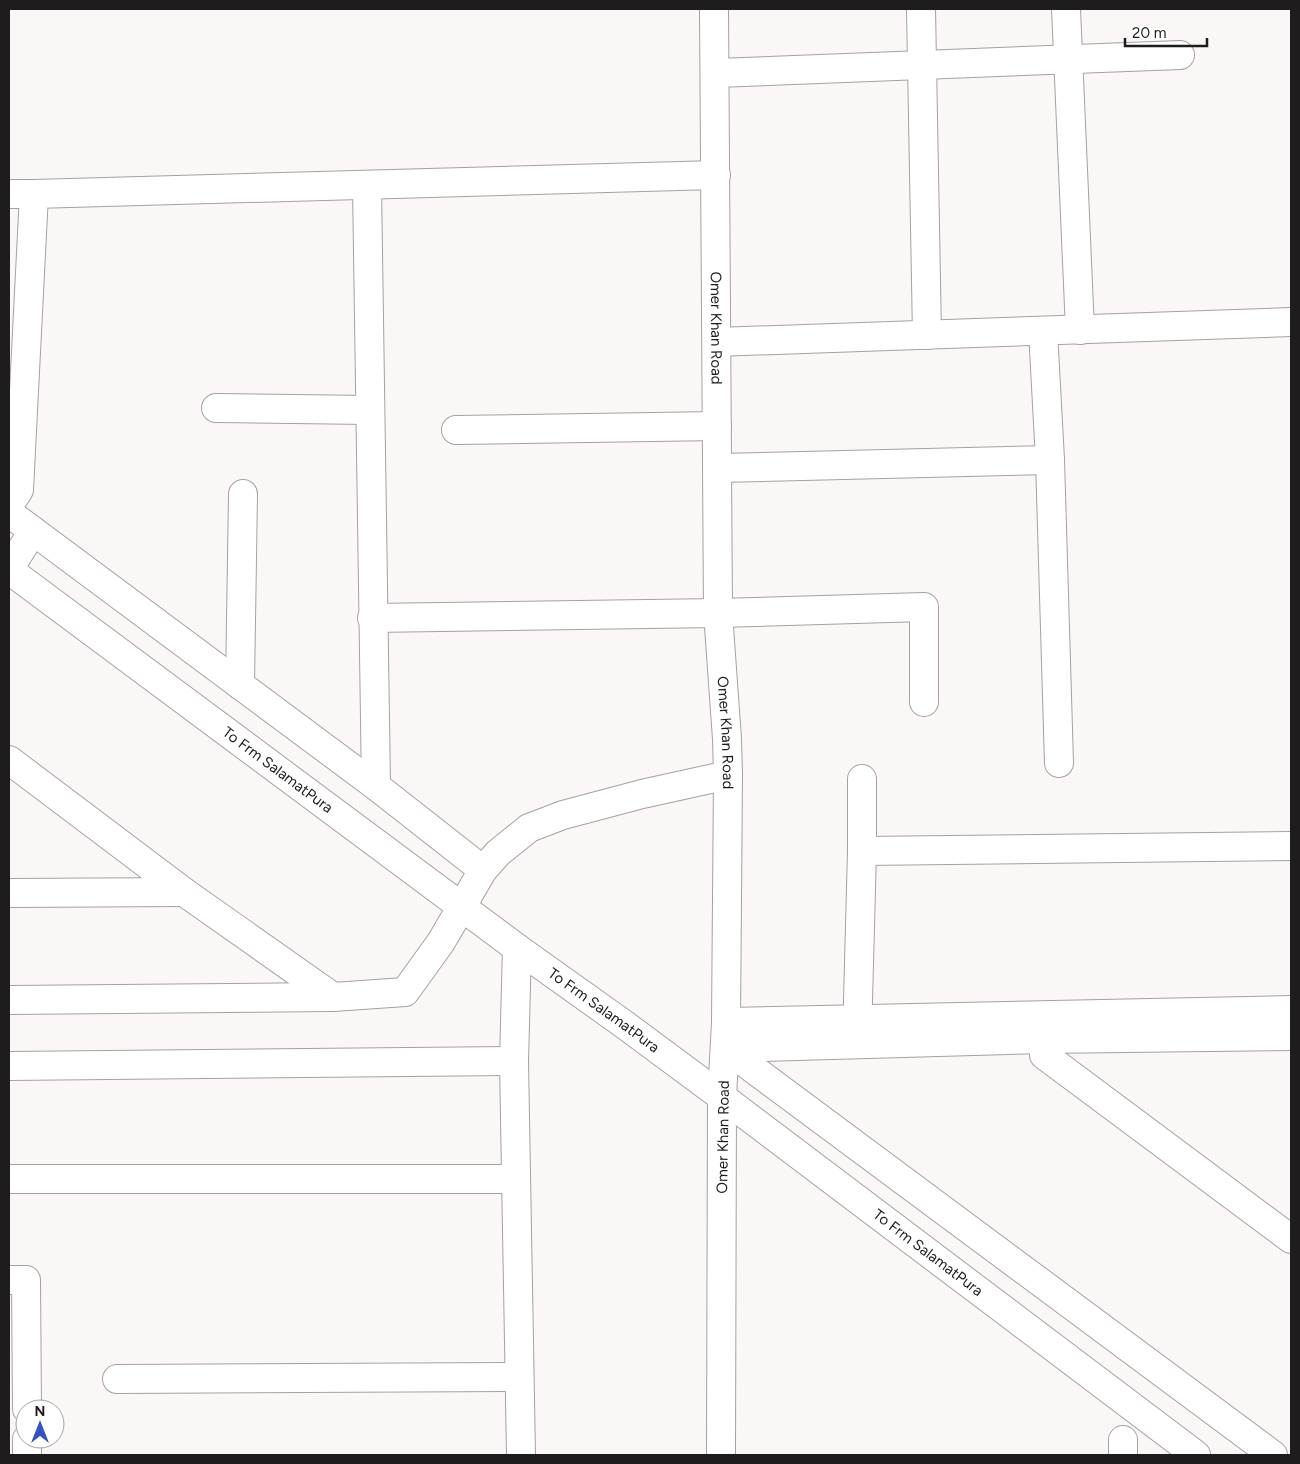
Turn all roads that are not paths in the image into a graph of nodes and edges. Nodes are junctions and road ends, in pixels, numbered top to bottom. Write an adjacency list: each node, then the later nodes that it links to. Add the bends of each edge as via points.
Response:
1 (714, 9): 7 (street, Omer Khan Road)
2 (921, 9): 6 (street)
3 (1066, 9): 5 (street)
4 (1180, 55): 5 (street)
5 (1068, 59): 6 (street); 12 (street)
6 (922, 64): 7 (street); 14 (street)
7 (716, 73): 8 (street, Omer Khan Road)
8 (716, 175): 9 (street); 15 (street, Omer Khan Road)
9 (367, 184): 10 (street); 17 (street)
10 (21, 194): 23 (street, via 19,490)
11 (1291, 322): 12 (street)
12 (1080, 330): 13 (street)
13 (1043, 331): 14 (street); 20 (street)
14 (927, 335): 15 (street)
15 (717, 342): 18 (street, Omer Khan Road)
16 (216, 408): 17 (street)
17 (369, 410): 27 (street)
18 (717, 426): 19 (street); 21 (street, Omer Khan Road)
19 (456, 430)
20 (1050, 460): 21 (street); 31 (street)
21 (718, 468): 26 (street, Omer Khan Road)
22 (243, 494): 28 (street)
23 (9, 505)
24 (9, 513): 25 (street)
25 (18, 555): 28 (street); 40 (street, To Frm SalamatPura)
26 (718, 613): 27 (street); 29 (street, via 924,607); 32 (street, Omer Khan Road)
27 (372, 618): 34 (street)
28 (240, 685): 34 (street)
29 (924, 702)
30 (9, 760): 38 (street)
31 (1059, 763)
32 (728, 776): 37 (street, via 562,815 529,828); 46 (street, Omer Khan Road)
33 (862, 779): 36 (street)
34 (376, 786): 37 (street)
35 (1291, 846): 36 (street)
36 (862, 851): 44 (street)
37 (483, 870): 40 (street)
38 (184, 892): 39 (street); 42 (street)
39 (9, 893)
40 (462, 908): 41 (street, To Frm SalamatPura); 42 (street, via 405,992)
41 (517, 948): 48 (street); 50 (street, To Frm SalamatPura)
42 (333, 997): 43 (street)
43 (9, 1000)
44 (857, 1032): 45 (street); 46 (street); 47 (street)
45 (1290, 1034): 47 (street)
46 (725, 1035): 50 (street, Omer Khan Road); 61 (street)
47 (1043, 1039): 53 (street, via 1044,1055)
48 (514, 1061): 49 (street); 52 (street)
49 (9, 1066)
50 (722, 1097): 59 (street, Omer Khan Road); 60 (street, To Frm SalamatPura)
51 (9, 1179): 52 (street)
52 (515, 1179): 55 (street)
53 (1291, 1239)
54 (9, 1280): 57 (street, via 26,1280)
55 (519, 1377): 56 (street); 58 (street)
56 (117, 1379)
57 (21, 1399)
58 (521, 1455)
59 (721, 1455)
60 (1196, 1455)
61 (1273, 1455)

